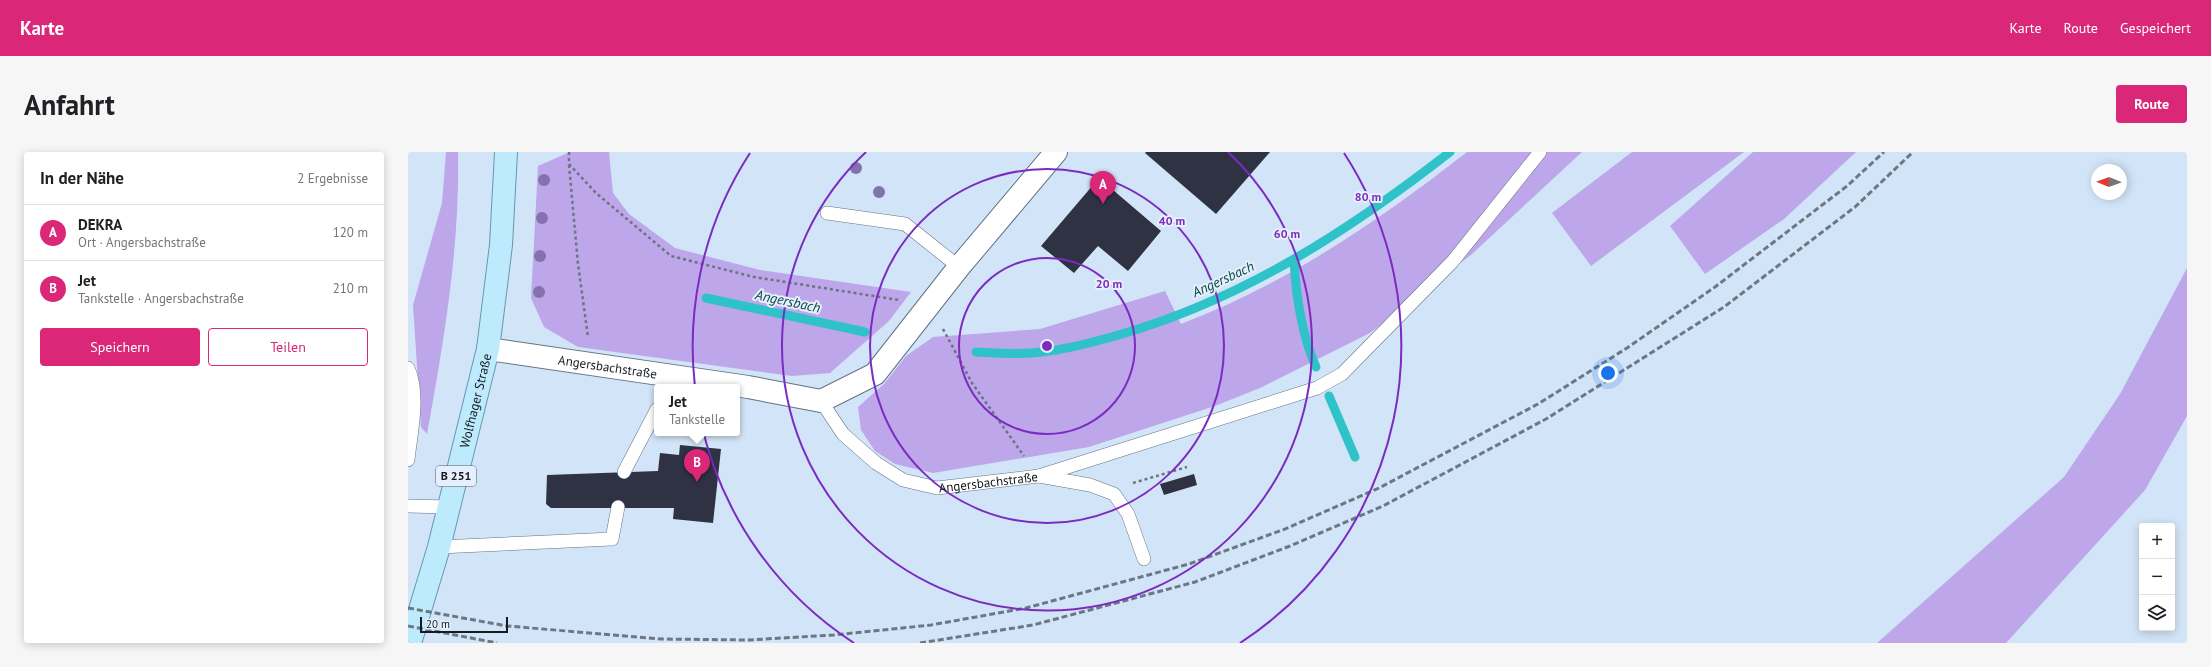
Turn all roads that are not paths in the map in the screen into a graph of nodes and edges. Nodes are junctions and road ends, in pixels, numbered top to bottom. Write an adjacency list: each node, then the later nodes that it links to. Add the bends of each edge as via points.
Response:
1 (506, 152): 6 (main road, Wolfhager Straße / B 251, via 502,245)
2 (1056, 152): 5 (street)
3 (1540, 152): 15 (lane, via 1453,261 1342,374 1317,388)
4 (827, 213): 5 (lane, via 905,224)
5 (960, 267): 11 (street, via 876,374)
6 (488, 349): 8 (street, Angersbachstraße, via 592,364); 17 (main road, Wolfhager Straße / B 251)
7 (408, 368): 13 (lane, via 413,379)
8 (671, 382): 9 (street, Angersbachstraße)
9 (702, 384)
10 (740, 386): 11 (street, Angersbachstraße)
11 (821, 401): 15 (lane, Angersbachstraße, via 843,434 876,463 903,480 937,488)
12 (654, 415): 14 (lane)
13 (408, 460)
14 (624, 472)
15 (1039, 476): 20 (lane, Angersbachstraße, via 1090,485 1114,494 1128,514)
16 (408, 506): 17 (lane)
17 (449, 507): 19 (main road, Wolfhager Straße / B 251)
18 (618, 507): 19 (lane, via 612,539)
19 (439, 547): 21 (main road, Wolfhager Straße / B 251)
20 (1144, 559)
21 (410, 643)

